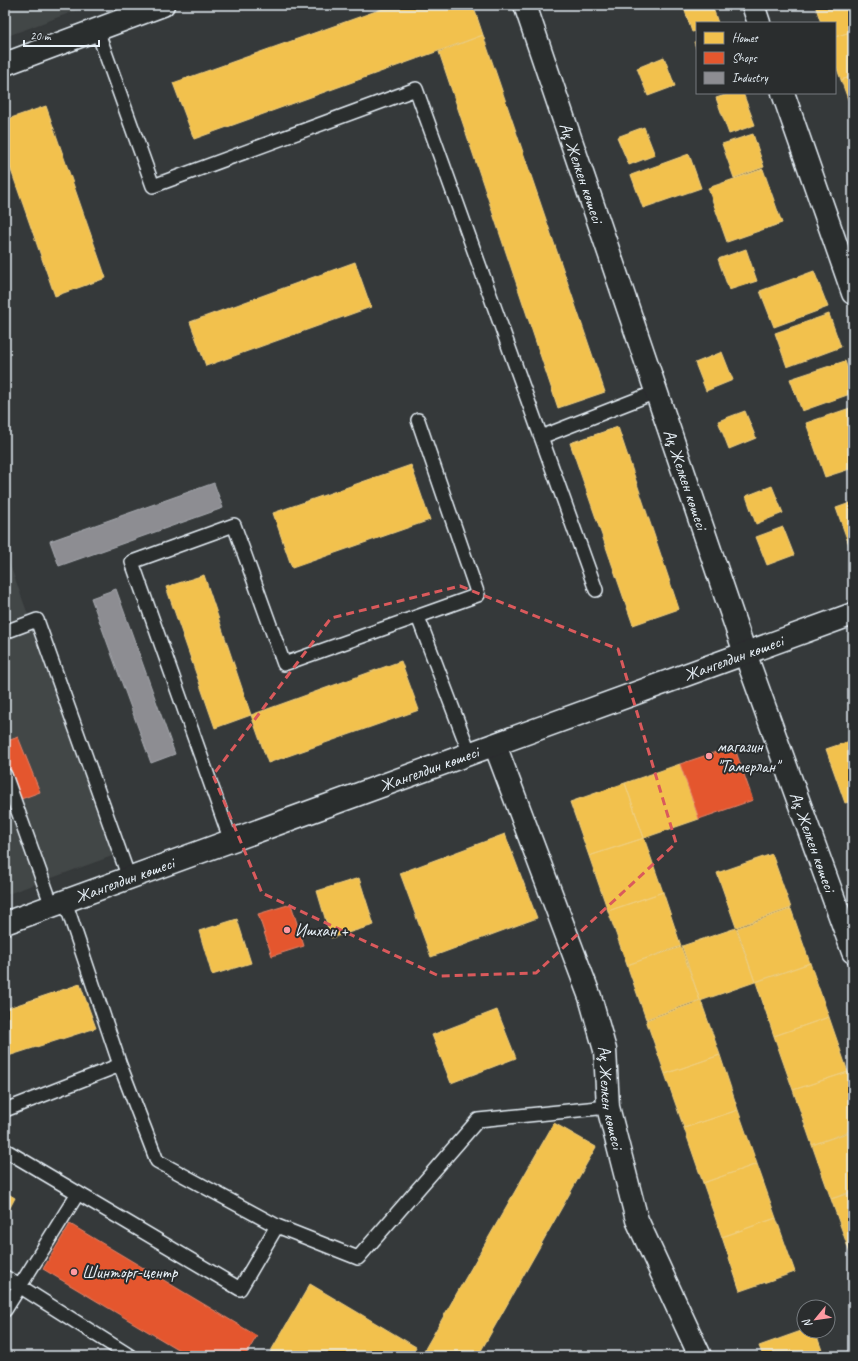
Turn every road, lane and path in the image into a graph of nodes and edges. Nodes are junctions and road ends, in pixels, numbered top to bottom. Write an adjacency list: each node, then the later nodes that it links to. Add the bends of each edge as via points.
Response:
1 (163, 5): 5 (street)
2 (525, 5): 9 (street, Ақ Желкен көшесі)
3 (753, 5): 4 (street)
4 (759, 22)
5 (97, 30): 6 (street); 11 (lane, via 153,186 416,89)
6 (5, 64)
7 (784, 94): 8 (street)
8 (853, 293)
9 (656, 392): 11 (lane); 16 (street, Ақ Желкен көшесі)
10 (418, 420): 14 (lane, via 478,596)
11 (541, 437): 12 (lane)
12 (596, 590)
13 (853, 614): 16 (street, Жангелдин көшесі)
14 (418, 617): 18 (lane); 20 (lane, via 284,664 234,524 132,562)
15 (5, 632): 21 (lane, via 37,620)
16 (745, 653): 17 (street, Жангелдин көшесі); 24 (street, Ақ Желкен көшесі)
17 (495, 745): 18 (street, Жангелдин көшесі); 26 (street, Ақ Желкен көшесі, via 590,997 605,1050)
18 (470, 754): 20 (street, Жангелдин көшесі)
19 (5, 776): 22 (lane)
20 (231, 841): 21 (street, Жангелдин көшесі)
21 (129, 878): 22 (street, Жангелдин көшесі)
22 (58, 904): 23 (street, Жангелдин көшесі); 25 (lane)
23 (5, 923)
24 (853, 952)
25 (120, 1065): 27 (lane); 30 (lane, via 157,1161)
26 (608, 1107): 30 (lane, via 478,1120 358,1258); 35 (street, Ақ Желкен көшесі, via 637,1220)
27 (5, 1110)
28 (5, 1150): 29 (lane)
29 (78, 1193): 30 (lane, via 240,1289); 32 (lane)
30 (277, 1226)
31 (5, 1278): 32 (lane)
32 (20, 1286): 33 (lane); 34 (lane)
33 (5, 1310)
34 (130, 1356)
35 (700, 1356)

